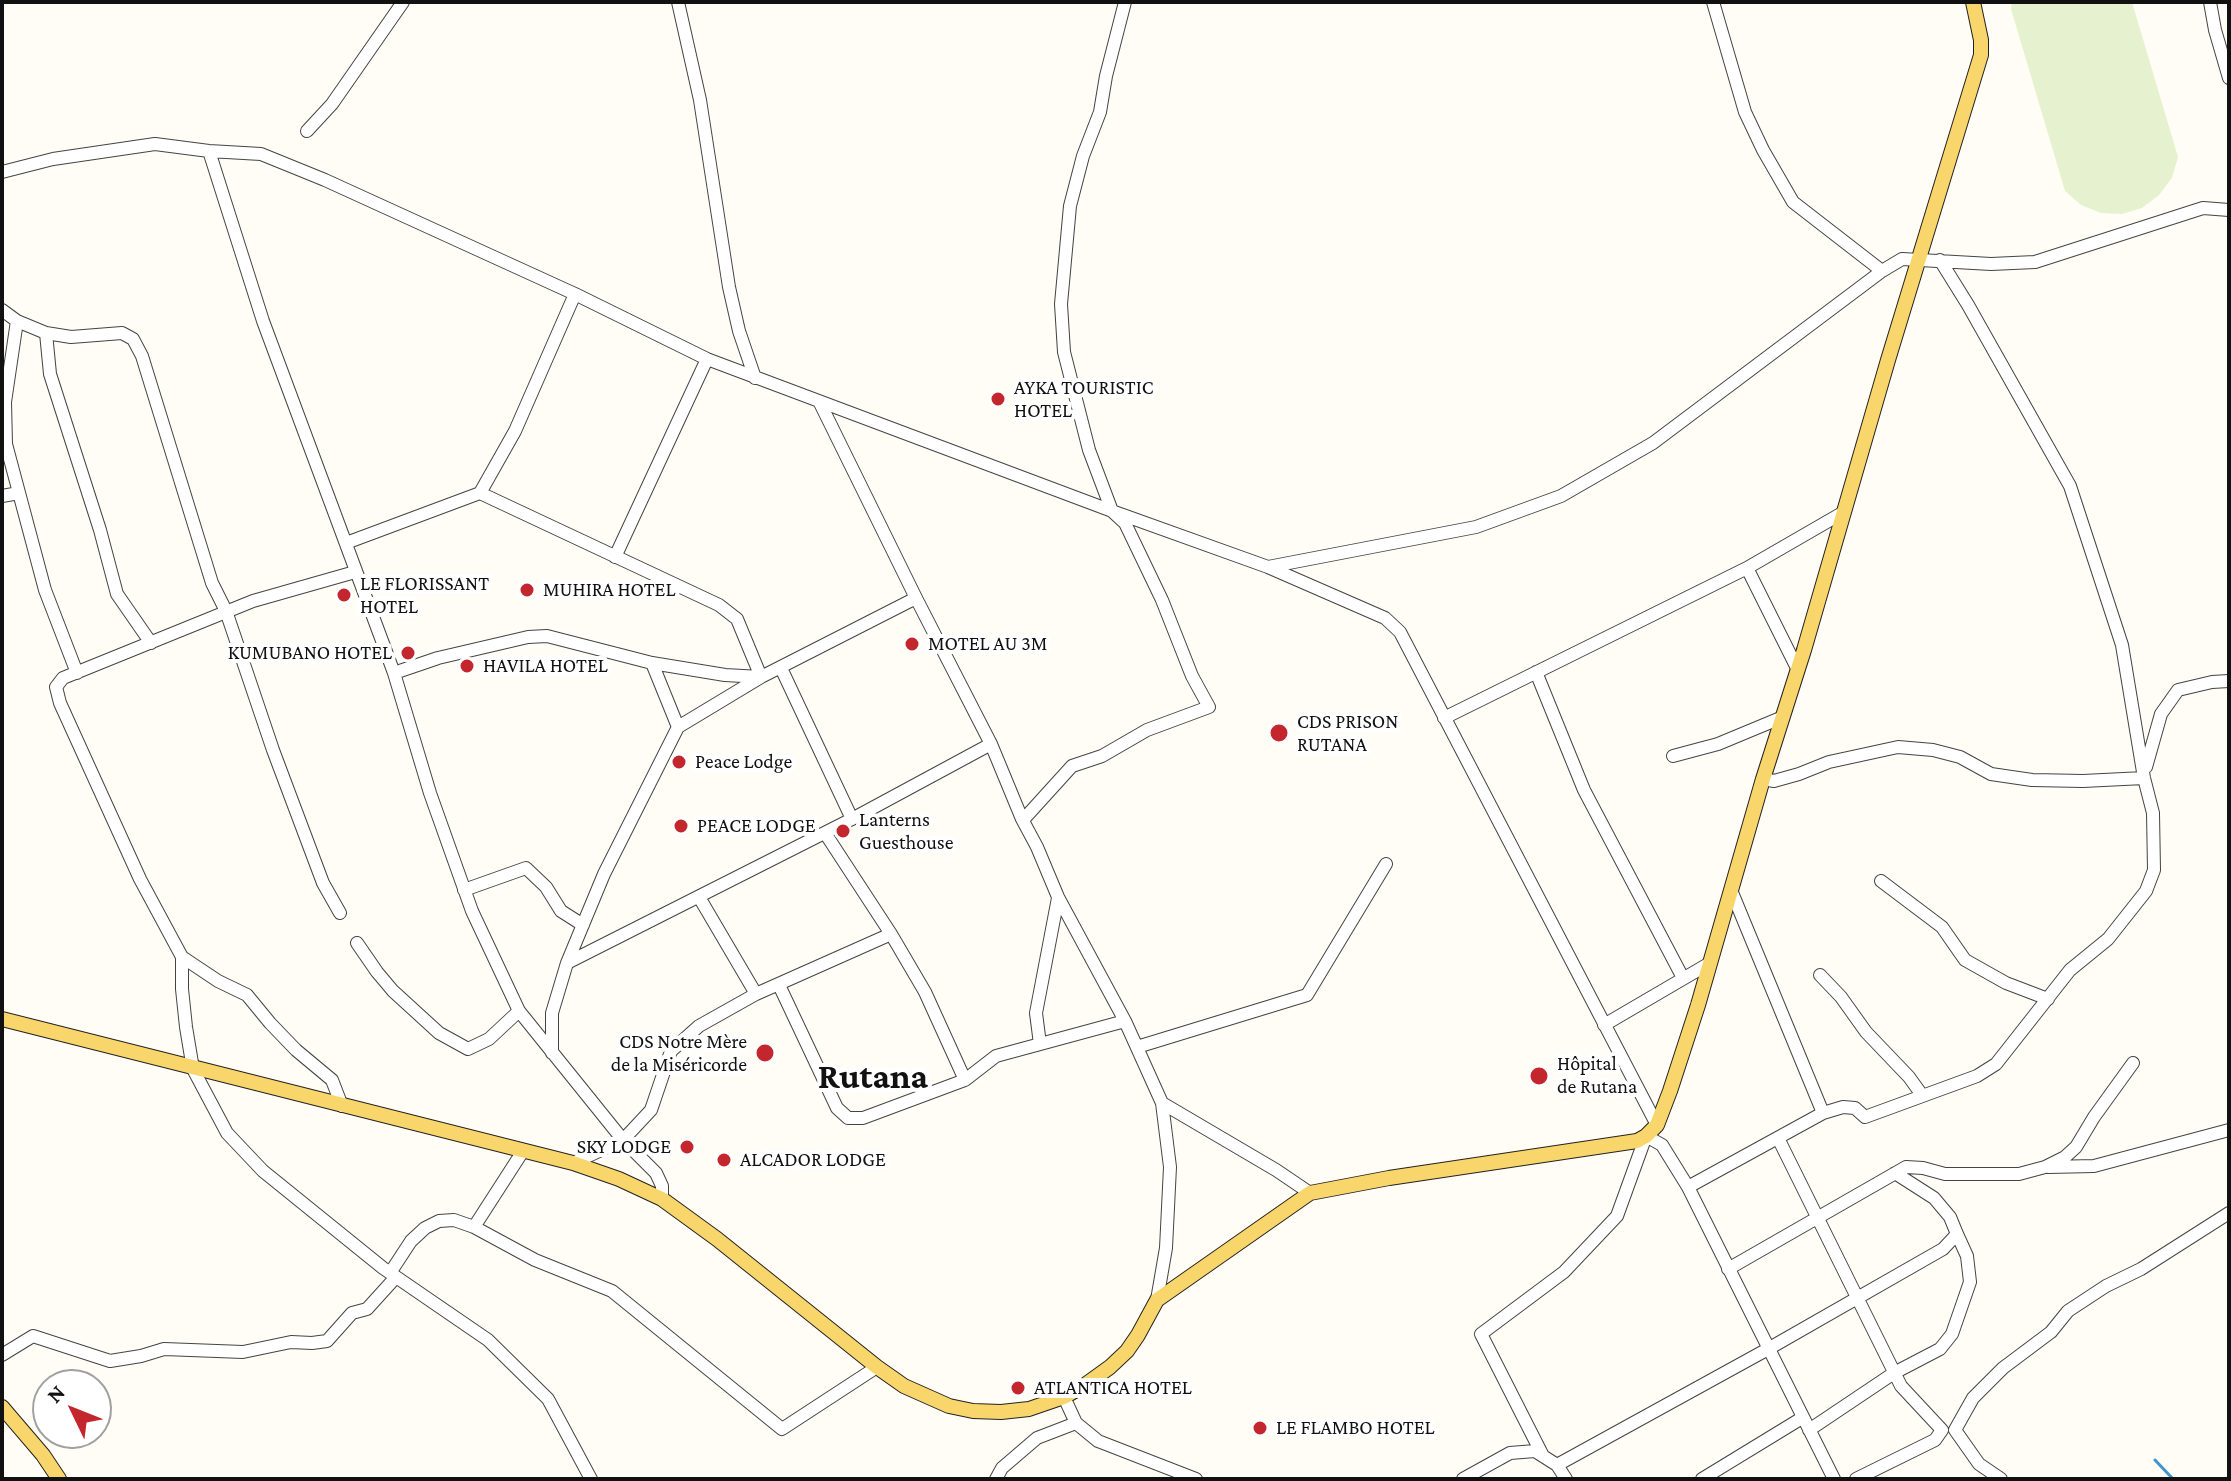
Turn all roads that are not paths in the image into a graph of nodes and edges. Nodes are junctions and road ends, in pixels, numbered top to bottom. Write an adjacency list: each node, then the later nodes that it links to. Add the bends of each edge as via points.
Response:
1 (403, 2): 8 (street)
2 (678, 2): 20 (street, via 700,100 729,287)
3 (1125, 2): 25 (street, via 1100,112 1070,206 1061,304 1064,352 1089,450)
4 (1713, 2): 14 (street, via 1745,112 1793,202)
5 (1973, 2): 12 (main road, via 1981,55)
6 (2210, 2): 7 (street)
7 (2229, 78)
8 (307, 131)
9 (209, 151): 10 (street, via 155,144); 15 (street, via 261,154); 27 (street, via 263,321)
10 (2, 172)
11 (2229, 210): 13 (street, via 2203,208 2035,262)
12 (1920, 260): 13 (street); 14 (street, via 1902,259); 26 (main road)
13 (1940, 260): 48 (street, via 2070,486 2122,645)
14 (1882, 271): 29 (street, via 1653,443 1561,496 1476,527)
15 (575, 294): 19 (street); 23 (street, via 515,431)
16 (2, 310): 17 (street)
17 (17, 321): 18 (street); 22 (street, via 5,402 6,444)
18 (46, 333): 33 (street, via 122,333 133,339 212,583); 34 (street, via 50,374 117,594)
19 (707, 359): 20 (street); 28 (street)
20 (755, 378): 21 (street)
21 (820, 403): 25 (street); 32 (street)
22 (19, 493): 24 (street); 39 (street, via 45,590)
23 (480, 493): 27 (street); 28 (street)
24 (2, 496)
25 (1112, 511): 29 (street); 51 (street, via 1125,523 1209,707 1072,766)
26 (1844, 512): 30 (street); 37 (main road)
27 (346, 543): 31 (street)
28 (615, 557): 41 (street, via 719,605 737,619)
29 (1268, 567): 44 (street, via 1385,618 1400,632)
30 (1747, 568): 37 (street); 38 (street)
31 (355, 572): 33 (street); 40 (street)
32 (916, 598): 36 (street); 46 (street)
33 (226, 611): 34 (street); 59 (street, via 323,883)
34 (151, 643): 39 (street)
35 (652, 663): 40 (street, via 547,636 438,658); 41 (street); 45 (street)
36 (781, 668): 41 (street); 50 (street)
37 (1798, 670): 43 (main road)
38 (1536, 672): 44 (street); 67 (street, via 1584,790)
39 (77, 673): 63 (street, via 56,687 60,703 140,879)
40 (394, 673): 55 (street)
41 (761, 677): 45 (street)
42 (2229, 681): 48 (street, via 2178,690 2161,714)
43 (1783, 717): 47 (street); 49 (main road)
44 (1444, 718): 74 (street)
45 (678, 727): 60 (street)
46 (991, 744): 50 (street); 51 (street)
47 (1673, 756)
48 (2144, 776): 49 (street, via 2032,780 1991,774 1933,750 1898,747 1774,781); 70 (street, via 2153,813 2154,870 2146,891 2108,939 2070,970)
49 (1763, 779): 56 (main road)
50 (852, 819): 52 (street)
51 (1023, 820): 58 (street)
52 (825, 833): 57 (street); 61 (street)
53 (1386, 864): 76 (street, via 1307,995)
54 (1881, 881): 70 (street, via 1942,927 1965,960)
55 (464, 890): 60 (street, via 526,868 561,911); 71 (street)
56 (1731, 890): 65 (main road); 84 (street)
57 (699, 897): 64 (street); 69 (street)
58 (1058, 897): 73 (street); 75 (street, via 1036,1013)
59 (340, 913)
60 (583, 925): 64 (street)
61 (891, 934): 68 (street); 80 (street, via 925,992)
62 (357, 943): 71 (street, via 393,991 439,1033 468,1049 489,1039)
63 (182, 957): 79 (street); 83 (street, via 247,995 296,1050 332,1080)
64 (567, 963): 77 (street, via 552,1013)
65 (1710, 963): 67 (street); 85 (main road, via 1680,1062)
66 (1820, 975): 81 (street)
67 (1683, 978): 74 (street)
68 (779, 985): 69 (street); 80 (street, via 837,1108 848,1118 863,1118)
69 (756, 994): 88 (street, via 699,1026 671,1051 651,1110)
70 (2048, 999): 81 (street, via 1996,1064)
71 (519, 1011): 77 (street)
72 (2, 1019): 79 (main road)
73 (1125, 1021): 75 (street); 76 (street)
74 (1604, 1025): 85 (street)
75 (1040, 1044): 80 (street, via 996,1056)
76 (1137, 1047): 82 (street)
77 (552, 1053): 88 (street)
78 (2133, 1063): 91 (street, via 2076,1147)
79 (193, 1069): 83 (main road); 101 (street, via 227,1133 263,1171)
80 (965, 1080)
81 (1922, 1095): 84 (street, via 1865,1117 1855,1108)
82 (1162, 1103): 94 (street); 103 (street, via 1170,1167)
83 (342, 1106): 89 (main road)
84 (1823, 1113): 87 (street)
85 (1652, 1130): 93 (street); 94 (main road, via 1637,1141); 113 (street, via 1617,1216 1564,1272 1481,1334)
86 (2229, 1130): 91 (street, via 2094,1166)
87 (1778, 1138): 93 (street); 97 (street)
88 (623, 1140): 90 (street); 95 (street, via 656,1173)
89 (523, 1151): 90 (main road); 98 (street)
90 (573, 1163): 95 (main road)
91 (2045, 1167): 92 (street, via 2019,1174 1945,1174 1906,1167)
92 (1895, 1173): 97 (street); 99 (street, via 1934,1198)
93 (1688, 1187): 100 (street)
94 (1310, 1193): 103 (main road)
95 (662, 1199): 106 (main road)
96 (2229, 1213): 124 (street, via 2068,1311 2051,1332 1973,1398 1955,1430 1979,1464)
97 (1818, 1217): 100 (street); 102 (street)
98 (474, 1227): 101 (street, via 454,1220 425,1228 411,1241); 106 (street, via 535,1260 612,1291 782,1429)
99 (1957, 1234): 102 (street, via 1943,1249); 107 (street, via 1970,1282 1952,1334 1940,1349)
100 (1728, 1269): 104 (street)
101 (393, 1275): 105 (street, via 367,1309 352,1313 327,1341 243,1352 164,1349 110,1361 33,1336); 116 (street, via 488,1340 548,1399)
102 (1858, 1297): 104 (street); 107 (street)
103 (1157, 1300): 108 (main road, via 1127,1351)
104 (1768, 1349): 110 (street); 114 (street)
105 (2, 1355)
106 (877, 1367): 108 (main road, via 928,1398 973,1411 1029,1409)
107 (1894, 1373): 112 (street); 123 (street, via 1942,1430 1935,1440)
108 (1064, 1397): 111 (street)
109 (2, 1407): 115 (main road)
110 (1802, 1418): 112 (street); 121 (street)
111 (1076, 1423): 117 (street, via 1037,1438); 118 (street, via 1098,1441)
112 (1809, 1430): 122 (street)
113 (1543, 1456): 114 (street); 119 (street, via 1535,1451 1510,1453)
114 (1557, 1465): 120 (street)
115 (59, 1479)
116 (591, 1479)
117 (996, 1479)
118 (1196, 1479)
119 (1463, 1479)
120 (1566, 1479)
121 (1702, 1479)
122 (1834, 1479)
123 (1856, 1479)
124 (2001, 1479)

